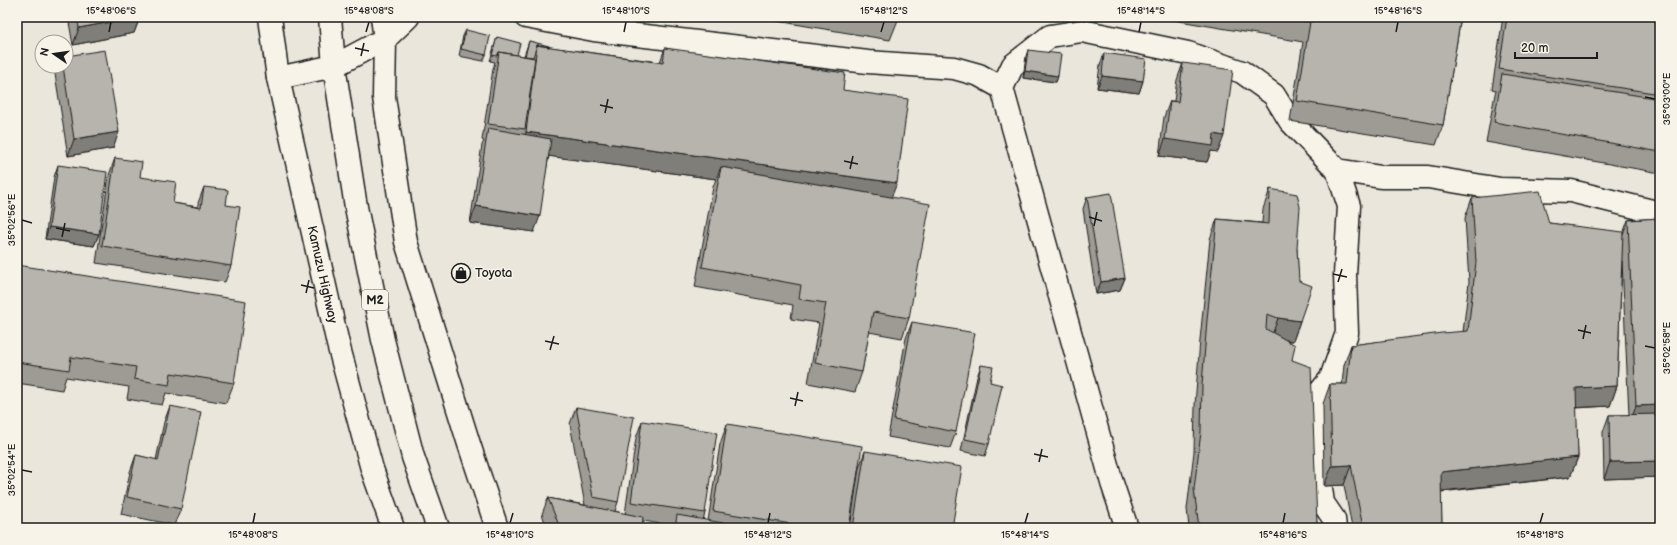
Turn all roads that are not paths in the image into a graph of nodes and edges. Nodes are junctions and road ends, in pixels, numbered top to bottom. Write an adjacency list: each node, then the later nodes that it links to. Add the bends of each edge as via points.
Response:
1 (270, 17): 8 (main road, Kamuzu Highway)
2 (330, 17): 7 (main road, M2)
3 (382, 17): 6 (main road)
4 (408, 17): 6 (main road)
5 (526, 17): 9 (main road, via 594,30 868,62 954,68 979,75)
6 (385, 39): 7 (main road); 14 (main road, via 384,97 406,242)
7 (334, 66): 8 (main road); 13 (main road, M2, via 356,207 383,340 413,457)
8 (278, 78): 12 (main road, Kamuzu Highway, via 338,344 372,469)
9 (1002, 88): 10 (main road, via 1013,65 1050,36 1082,31 1188,53 1242,72 1274,95 1290,121); 15 (main road, via 1112,483)
10 (1337, 170): 11 (main road, via 1380,177 1428,177 1500,189 1571,191); 16 (main road, via 1349,206 1345,275 1347,333 1331,378 1319,393 1316,453 1323,503 1334,519)
11 (1660, 213)
12 (393, 528)
13 (438, 528)
14 (497, 528)
15 (1127, 528)
16 (1335, 528)

